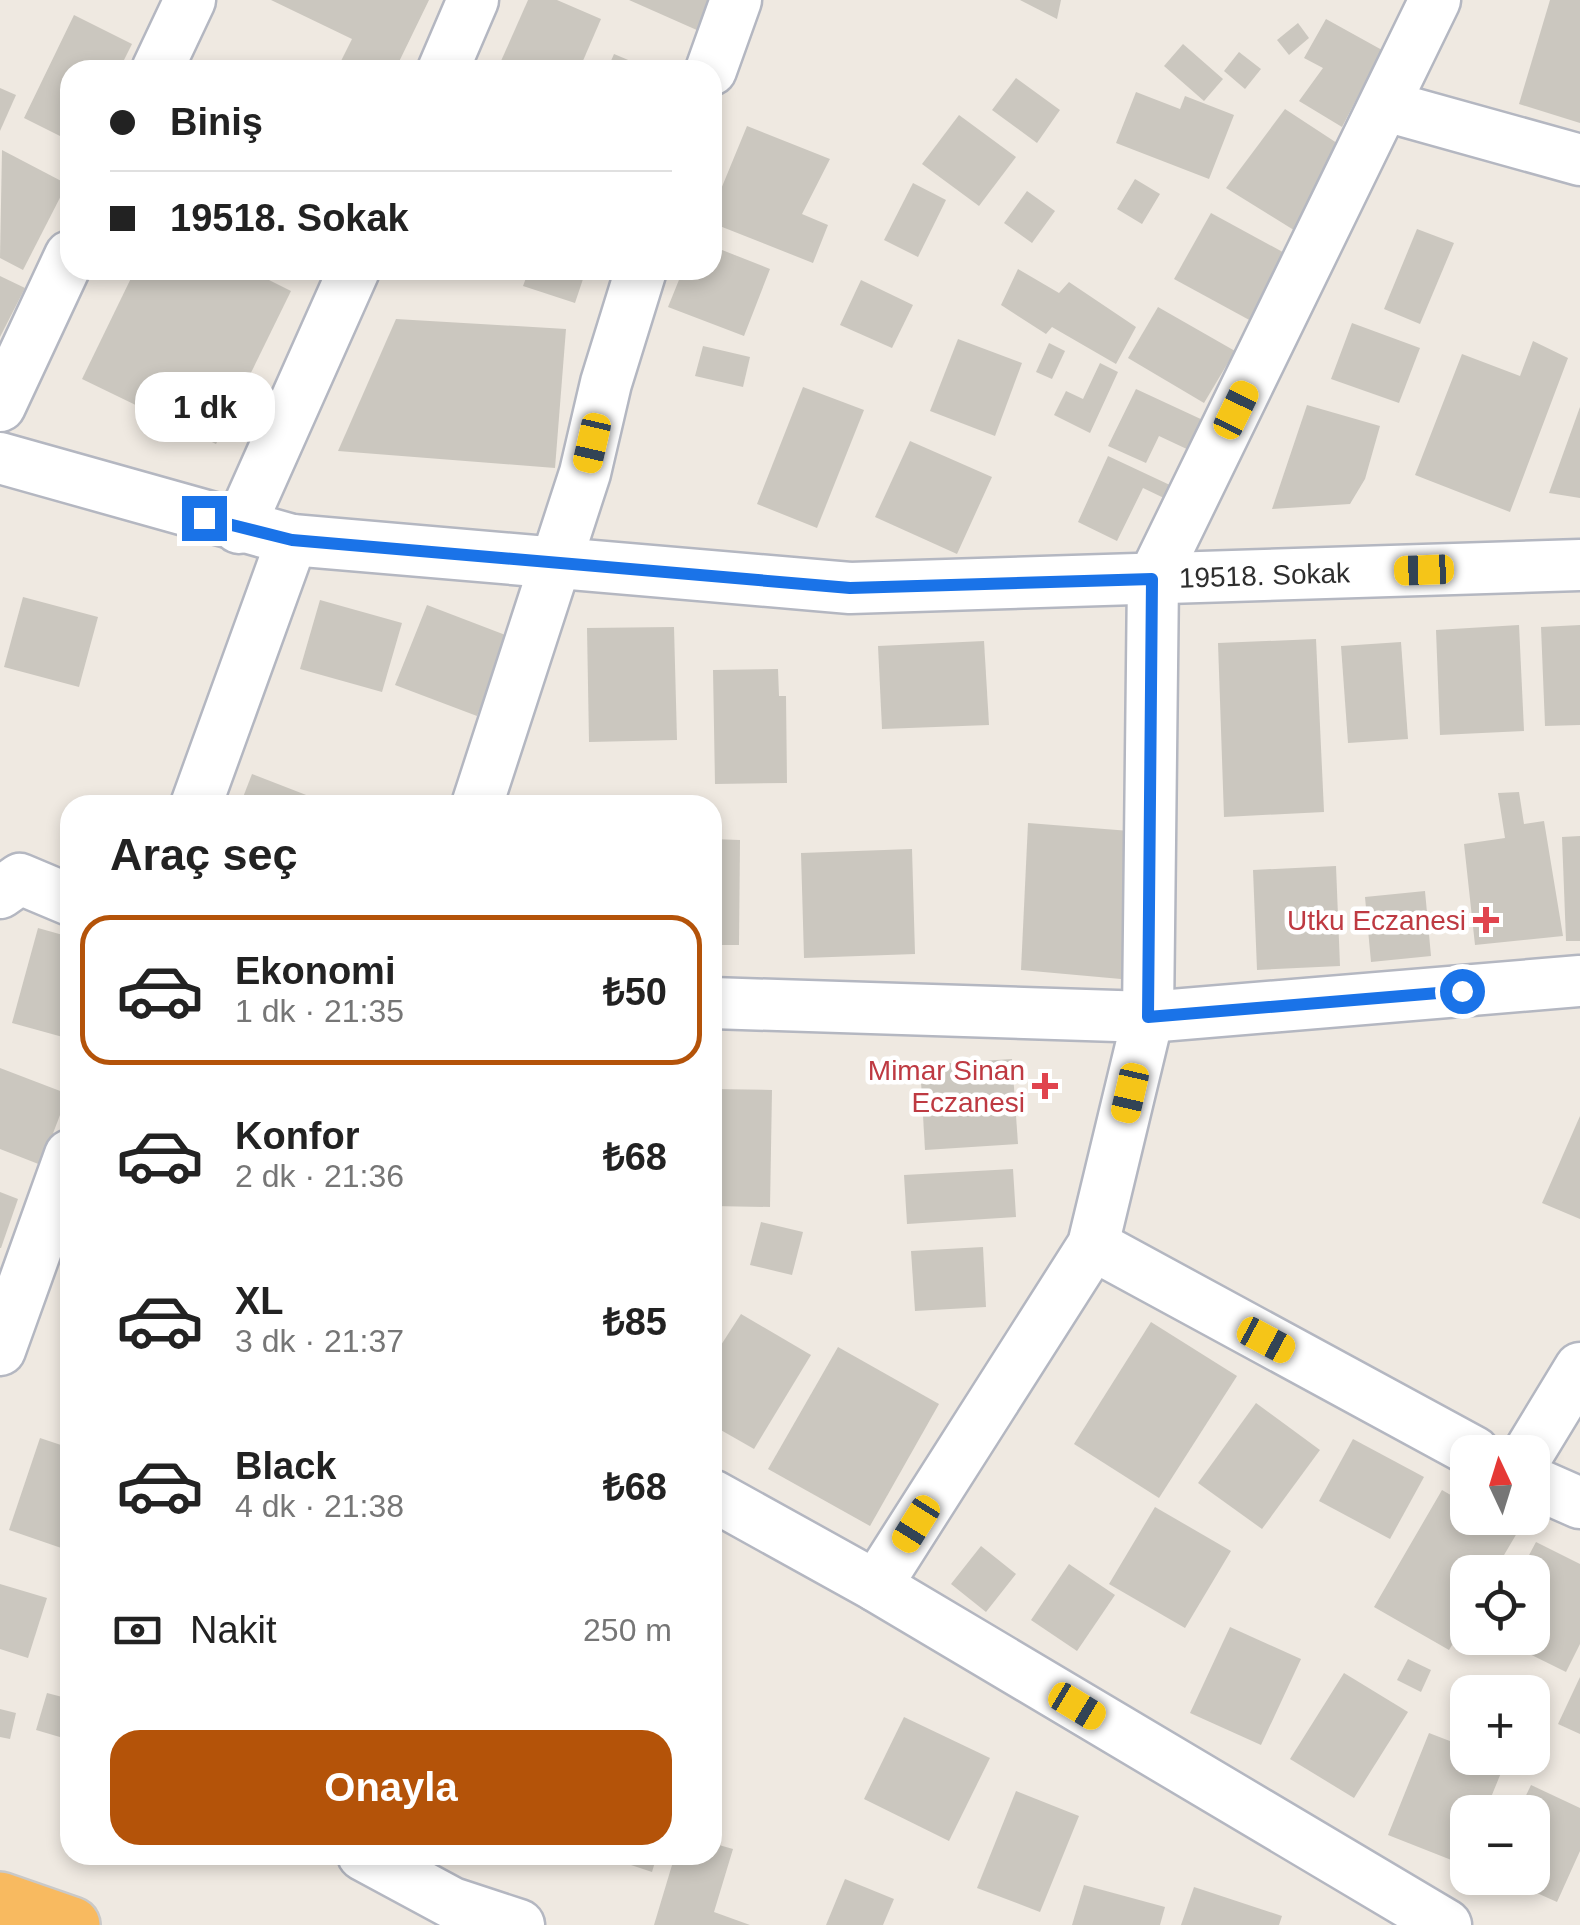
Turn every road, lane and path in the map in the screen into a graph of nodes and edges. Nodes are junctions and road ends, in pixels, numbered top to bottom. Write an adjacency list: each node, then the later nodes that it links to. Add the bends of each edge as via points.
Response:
1 (190, 0): 5 (street)
2 (474, 0): 6 (street)
3 (736, 0): 7 (street)
4 (1435, 0): 8 (street)
5 (162, 60)
6 (447, 60)
7 (715, 60)
8 (1386, 106): 9 (street); 19 (street)
9 (1580, 160)
10 (60, 277): 13 (street)
11 (350, 280): 15 (street)
12 (638, 280): 18 (street)
13 (0, 406)
14 (0, 458): 15 (street, 19518. Sokak)
15 (238, 528): 16 (street, 19518. Sokak)
16 (292, 540): 18 (street, 19518. Sokak); 20 (street)
17 (1580, 565): 19 (street, 19518. Sokak)
18 (555, 566): 19 (street, 19518. Sokak, via 850,588); 21 (street)
19 (1152, 579): 26 (street)
20 (200, 795)
21 (480, 795)
22 (0, 893): 23 (street, via 20,879)
23 (60, 896)
24 (1580, 981): 26 (street)
25 (722, 1003): 26 (street)
26 (1148, 1017): 28 (street)
27 (60, 1183): 29 (street)
28 (1093, 1245): 32 (street); 36 (street)
29 (0, 1350)
30 (1580, 1368): 31 (street)
31 (1540, 1435)
32 (1450, 1439)
33 (1550, 1490): 35 (street)
34 (722, 1501): 36 (street)
35 (1580, 1503)
36 (876, 1586): 41 (street)
37 (382, 1865): 40 (street, via 452,1903)
38 (0, 1900): 39 (highway)
39 (72, 1925)
40 (520, 1925)
41 (1446, 1925)

